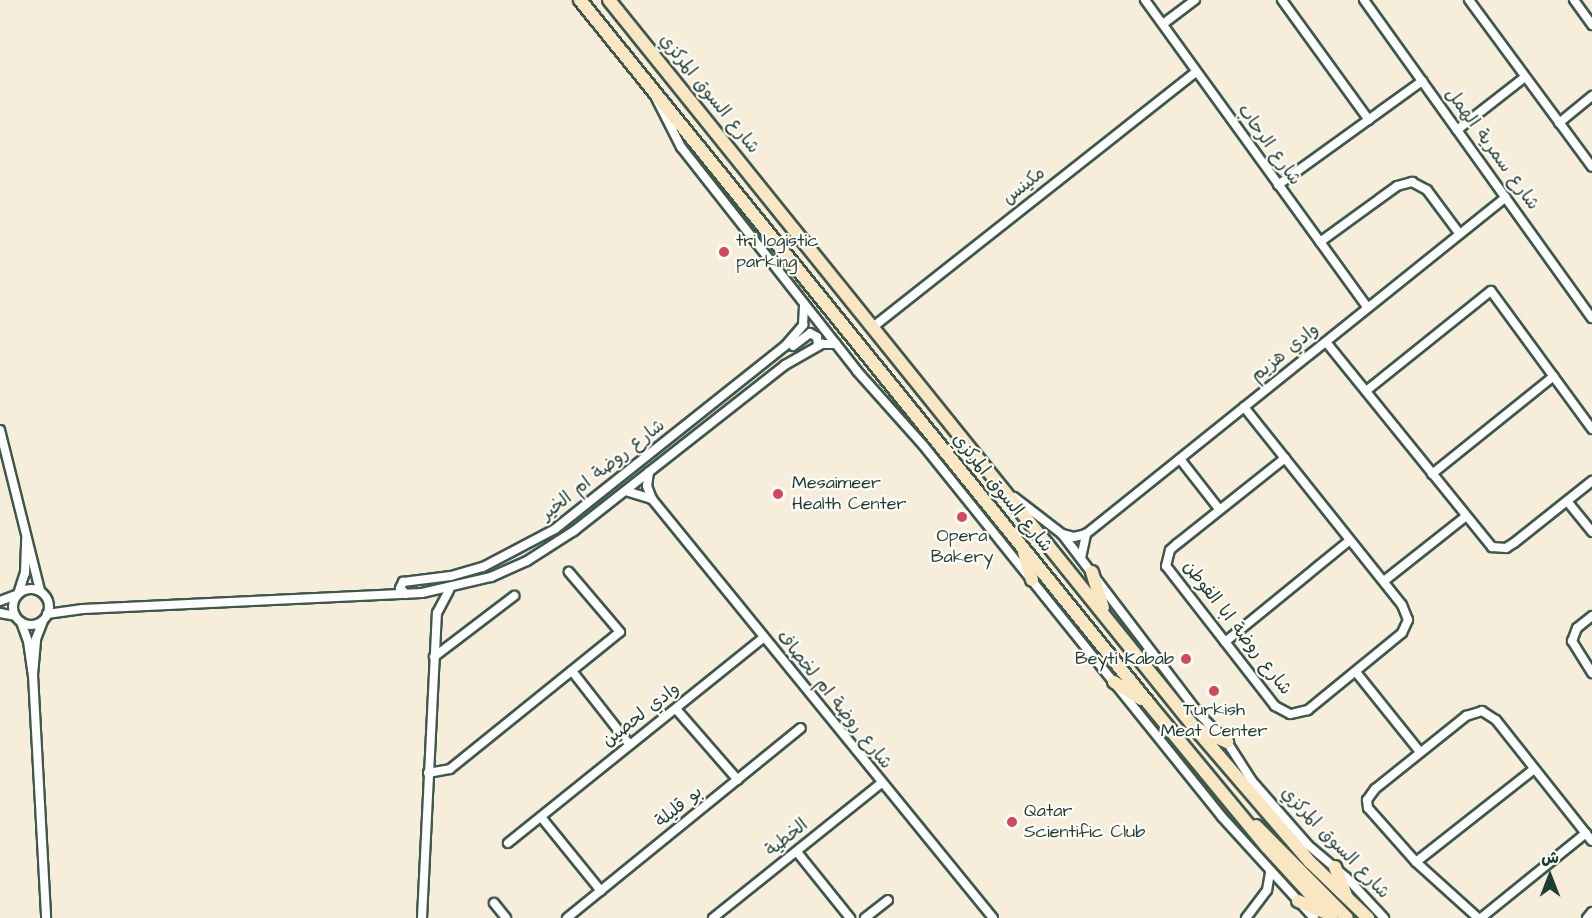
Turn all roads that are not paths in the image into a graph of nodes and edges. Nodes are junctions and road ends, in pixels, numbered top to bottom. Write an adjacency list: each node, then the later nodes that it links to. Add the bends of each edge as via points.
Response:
1 (580, 0): 14 (main road, شارع السوق المركزي)
2 (609, 0): 27 (main road, شارع السوق المركزي)
3 (1145, 0): 9 (street, شارع الرحاب)
4 (1195, 0): 9 (street)
5 (1282, 0): 16 (street)
6 (1365, 0): 13 (street, شارع سمرية الهمل)
7 (1469, 0): 12 (street)
8 (1574, 0): 10 (street)
9 (1163, 24): 11 (street, شارع الرحاب)
10 (1592, 25)
11 (1196, 72): 20 (street, شارع الرحاب); 27 (street, مكينس)
12 (1525, 77): 17 (street); 18 (street)
13 (1422, 81): 16 (street); 18 (street, شارع سمرية الهمل)
14 (650, 85): 24 (street, شارع السوق المركزي, via 674,137); 53 (main road, شارع السوق المركزي)
15 (1592, 96): 17 (street)
16 (1369, 120): 20 (street)
17 (1559, 123): 19 (street)
18 (1457, 130): 21 (street, شارع سمرية الهمل)
19 (1592, 168)
20 (1278, 185): 23 (street, شارع الرحاب)
21 (1506, 197): 22 (street, وادي هزيم); 26 (street, شارع سمرية الهمل)
22 (1459, 233): 23 (street, via 1427,190 1412,182 1397,186); 25 (street, وادي هزيم)
23 (1320, 242): 25 (street, شارع الرحاب)
24 (803, 303): 29 (street, شارع السوق المركزي); 31 (street, شارع روضة ام الخير, via 806,316 801,329)
25 (1368, 308): 28 (street, وادي هزيم)
26 (1592, 316)
27 (873, 327): 43 (main road, شارع السوق المركزي)
28 (1326, 342): 33 (street); 34 (street, وادي هزيم)
29 (836, 344): 30 (street, شارع روضة ام الخير); 57 (street, شارع السوق المركزي)
30 (818, 345): 31 (street, via 817,337 808,334); 39 (street, شارع روضة ام الخير, via 775,372)
31 (770, 360): 63 (street, شارع روضة ام الخير, via 542,537 468,572 403,582 400,588)
32 (1554, 376): 33 (street, via 1491,291); 35 (street); 40 (street)
33 (1366, 392): 40 (street)
34 (1244, 407): 37 (street, شارع روضة ابا الفوطن); 38 (street, وادي هزيم)
35 (1592, 429)
36 (0, 430): 51 (street)
37 (1285, 458): 46 (street, شارع روضة ابا الفوطن); 52 (street, شارع روضة ابا الفوطن)
38 (1180, 459): 46 (street); 50 (street, وادي هزيم)
39 (649, 472): 42 (street, شارع روضة ام الخير); 44 (street, via 647,486)
40 (1432, 474): 47 (street)
41 (1592, 481): 45 (street)
42 (626, 491): 44 (street, via 640,492); 59 (street, شارع روضة ام الخير, via 527,561)
43 (1007, 492): 49 (street, شارع السوق المركزي); 68 (main road, شارع السوق المركزي)
44 (652, 499): 72 (street, شارع روضة ام لخصاف)
45 (1568, 501): 47 (street, via 1514,543 1498,549 1487,543); 48 (street)
46 (1220, 509): 73 (street, شارع روضة ابا الفوطن, via 1170,550 1166,566)
47 (1465, 517): 58 (street)
48 (1592, 532)
49 (1062, 534): 50 (street); 54 (street, شارع السوق المركزي)
50 (1086, 534): 54 (street)
51 (26, 539): 60 (street); 62 (street, via 25,573)
52 (1350, 540): 58 (street, شارع روضة ابا الفوطن); 73 (street)
53 (1023, 548): 57 (main road); 80 (main road, شارع السوق المركزي)
54 (1081, 558): 56 (street, شارع السوق المركزي)
55 (569, 572): 75 (street, via 620,632)
56 (1092, 572): 68 (main road); 84 (street, شارع السوق المركزي, via 1200,715)
57 (1032, 580): 79 (street, شارع السوق المركزي)
58 (1384, 581): 76 (street, شارع روضة ابا الفوطن, via 1407,613 1407,627)
59 (450, 589): 61 (street, شارع روضة ام الخير); 67 (street)
60 (40, 591): 62 (street, via 29,589); 69 (street, via 48,602)
61 (422, 593): 63 (street, شارع روضة ام الخير); 67 (street, via 432,600)
62 (17, 594): 65 (street); 71 (street, via 12,607)
63 (406, 594): 69 (street, via 83,609)
64 (514, 596): 74 (street)
65 (0, 601)
66 (0, 613): 71 (street)
67 (436, 613): 74 (street)
68 (1106, 614): 83 (main road, شارع السوق المركزي)
69 (46, 616): 71 (street, via 33,624); 78 (street, via 36,639)
70 (1592, 616): 77 (street, via 1577,628 1572,641)
71 (18, 619): 78 (street, via 28,641)
72 (763, 638): 81 (street, وادي لحصين); 90 (street, شارع روضة ام لخصاف)
73 (1225, 642): 76 (street, شارع روضة ابا الفوطن, via 1275,706 1290,714 1308,710)
74 (434, 657): 88 (street)
75 (572, 671): 85 (street); 88 (street, via 450,769)
76 (1356, 672): 86 (street)
77 (1592, 673)
78 (33, 675): 109 (street)
79 (1114, 682): 80 (main road); 99 (street, شارع السوق المركزي)
80 (1149, 704): 91 (main road, شارع السوق المركزي)
81 (676, 709): 85 (street, وادي لحصين); 89 (street)
82 (801, 728): 89 (street, بو قليلة)
83 (1195, 728): 84 (main road); 104 (main road, شارع السوق المركزي)
84 (1227, 742): 98 (street, شارع السوق المركزي, via 1252,782 1308,845)
85 (629, 744): 92 (street, وادي لحصين)
86 (1420, 752): 87 (street, via 1466,716 1482,711 1496,720); 97 (street, via 1367,800 1371,816)
87 (1534, 768): 93 (street); 97 (street)
88 (428, 773): 110 (street)
89 (738, 780): 101 (street, بو قليلة)
90 (880, 784): 96 (street, الخطية); 116 (street, شارع روضة ام لخصاف)
91 (1244, 816): 108 (main road, شارع السوق المركزي); 119 (main road, via 1275,841)
92 (541, 817): 95 (street, وادي لحصين); 101 (street)
93 (1586, 833): 94 (street); 122 (street)
94 (1592, 841)
95 (508, 843)
96 (797, 852): 113 (street, الخطية); 114 (street)
97 (1416, 862): 122 (street)
98 (1335, 867): 104 (main road); 121 (street, شارع السوق المركزي)
99 (1270, 873): 100 (street, شارع السوق المركزي); 102 (street)
100 (1285, 889): 102 (street); 105 (street, شارع السوق المركزي)
101 (601, 891): 112 (street, بو قليلة)
102 (1265, 894): 117 (street)
103 (888, 900): 115 (street)
104 (1347, 900): 120 (main road, شارع السوق المركزي)
105 (1298, 901): 108 (main road); 118 (street, شارع السوق المركزي)
106 (494, 903): 111 (street)
107 (1592, 912): 123 (street)
108 (1329, 916)
109 (46, 918)
110 (422, 918)
111 (506, 918)
112 (567, 918)
113 (713, 918)
114 (850, 918)
115 (865, 918)
116 (993, 918)
117 (1246, 918)
118 (1314, 918)
119 (1347, 918)
120 (1368, 918)
121 (1384, 918)
122 (1480, 918)
123 (1587, 918)

